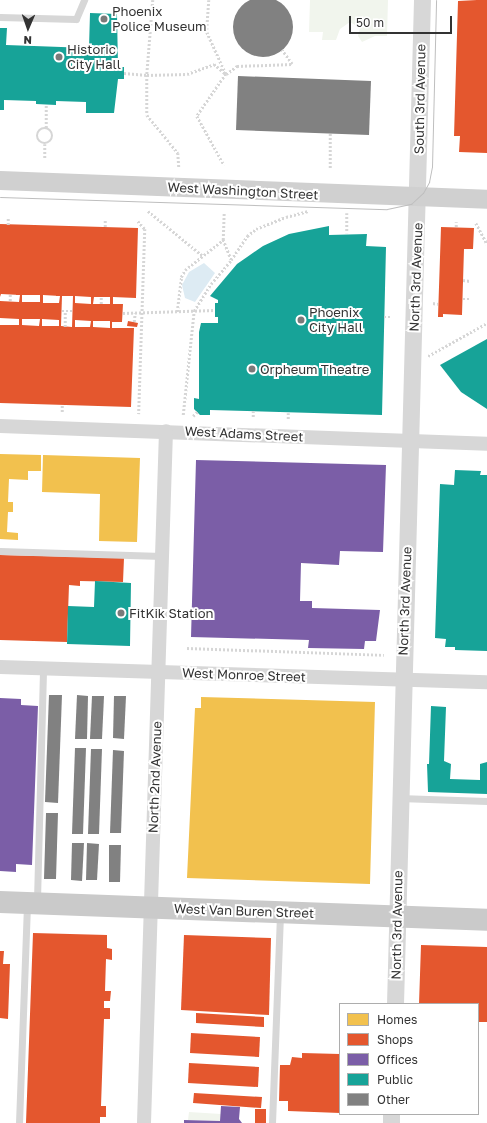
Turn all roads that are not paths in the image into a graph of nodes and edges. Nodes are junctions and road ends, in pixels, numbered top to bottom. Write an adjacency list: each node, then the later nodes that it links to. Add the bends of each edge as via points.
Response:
1 (84, 0): 3 (lane, via 76,18)
2 (422, 0): 5 (street, South 3rd Avenue)
3 (0, 17)
4 (0, 180): 5 (main road, West Washington Street)
5 (418, 198): 6 (main road, West Washington Street); 9 (street, North 3rd Avenue)
6 (487, 199)
7 (0, 426): 8 (street, West Adams Street)
8 (166, 431): 9 (street, West Adams Street); 12 (street, North 2nd Avenue)
9 (411, 441): 10 (street, West Adams Street); 16 (street, North 3rd Avenue)
10 (487, 444)
11 (0, 551): 12 (lane)
12 (162, 556): 15 (street, North 2nd Avenue)
13 (0, 667): 14 (street, West Monroe Street)
14 (43, 668): 15 (street, West Monroe Street); 21 (lane)
15 (158, 672): 16 (street, West Monroe Street); 22 (street, North 2nd Avenue)
16 (402, 680): 17 (street, West Monroe Street); 18 (street, North 3rd Avenue)
17 (487, 682)
18 (399, 798): 19 (lane); 24 (street, North 3rd Avenue)
19 (487, 802)
20 (0, 902): 21 (main road, West Van Buren Street)
21 (32, 904): 22 (main road, West Van Buren Street); 27 (lane)
22 (151, 908): 23 (main road, West Van Buren Street); 28 (street, North 2nd Avenue)
23 (280, 912): 24 (main road, West Van Buren Street); 29 (lane)
24 (398, 916): 25 (main road, West Van Buren Street); 26 (street, North 3rd Avenue)
25 (487, 920)
26 (395, 1003)
27 (19, 1123)
28 (144, 1123)
29 (272, 1123)

